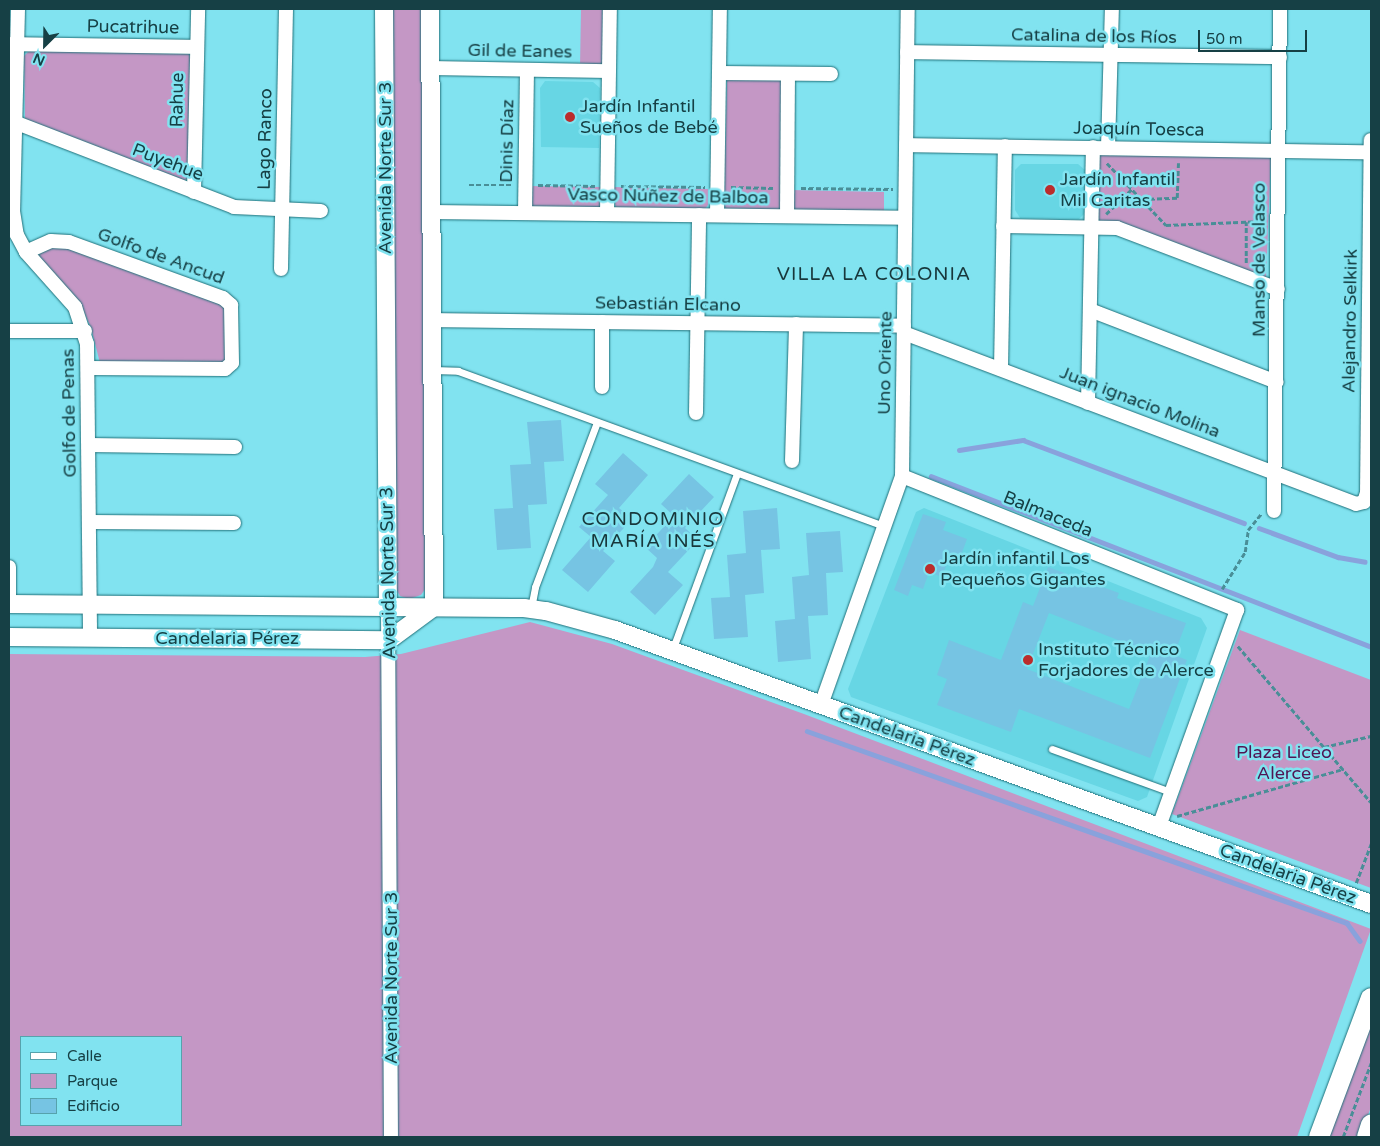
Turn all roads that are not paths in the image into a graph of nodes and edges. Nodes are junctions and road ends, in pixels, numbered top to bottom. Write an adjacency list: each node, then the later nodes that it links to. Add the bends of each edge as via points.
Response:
1 (18, 9): 11 (street, Golfo de Penas)
2 (198, 9): 12 (street, Rahue)
3 (286, 9): 31 (street, Lago Ranco)
4 (384, 9): 75 (street, Avenida Norte Sur 3)
5 (430, 9): 16 (street)
6 (610, 9): 18 (street)
7 (720, 9): 19 (street)
8 (908, 9): 13 (street, Uno Oriente)
9 (1112, 9): 14 (street)
10 (1280, 9): 15 (street, Manso de Velasco)
11 (13, 44): 12 (street, Pucatrihue); 22 (street, Golfo de Penas)
12 (197, 47): 30 (street, Rahue)
13 (907, 52): 14 (street, Catalina de los Ríos); 24 (street, Uno Oriente)
14 (1111, 55): 15 (street, Catalina de los Ríos); 27 (street)
15 (1280, 57): 28 (street, Manso de Velasco)
16 (430, 68): 17 (street, Gil de Eanes); 33 (street)
17 (527, 70): 18 (street, Gil de Eanes); 34 (street, Dinis Díaz)
18 (610, 71): 35 (street)
19 (719, 73): 20 (street); 37 (street)
20 (788, 74): 21 (street); 38 (street)
21 (831, 74)
22 (12, 121): 30 (street, Puyehue); 42 (street, Golfo de Penas, via 13,211 17,235)
23 (1371, 140): 29 (street, Alejandro Selkirk)
24 (906, 145): 25 (street, Joaquín Toesca); 39 (street, Uno Oriente)
25 (1005, 146): 26 (street, Joaquín Toesca); 40 (street)
26 (1094, 148): 27 (street, Joaquín Toesca); 41 (street)
27 (1108, 148): 28 (street, Joaquín Toesca)
28 (1279, 150): 29 (street, Joaquín Toesca); 44 (street, Manso de Velasco)
29 (1371, 152): 67 (street, Alejandro Selkirk, via 1367,493)
30 (194, 192): 31 (street, Puyehue, via 234,207)
31 (282, 210): 32 (street, Puyehue); 43 (street, Lago Ranco)
32 (321, 211)
33 (431, 212): 34 (street, Vasco Núñez de Balboa); 46 (street)
34 (525, 213): 35 (street, Vasco Núñez de Balboa)
35 (607, 214): 36 (street, Vasco Núñez de Balboa)
36 (699, 215): 37 (street, Vasco Núñez de Balboa); 48 (street)
37 (717, 215): 38 (street, Vasco Núñez de Balboa)
38 (786, 216): 39 (street, Vasco Núñez de Balboa)
39 (905, 218): 50 (street, Uno Oriente)
40 (1003, 226): 41 (street); 54 (street)
41 (1092, 227): 44 (street, via 1123,229); 45 (street)
42 (26, 252): 52 (street, Golfo de Penas, via 70,300); 53 (street, Golfo de Ancud, via 51,241 68,242 223,298 231,306 232,363 228,368)
43 (281, 269)
44 (1278, 289): 56 (street, Manso de Velasco)
45 (1090, 310): 56 (street); 58 (street)
46 (432, 320): 47 (street, Sebastián Elcano); 55 (street)
47 (602, 322): 48 (street, Sebastián Elcano); 57 (street)
48 (697, 323): 49 (street, Sebastián Elcano); 59 (street)
49 (796, 324): 50 (street, Sebastián Elcano); 63 (street)
50 (904, 329): 54 (street, Juan ignacio Molina); 66 (street, Uno Oriente)
51 (9, 331): 52 (street)
52 (85, 331): 53 (street, Golfo de Penas)
53 (89, 368): 61 (street, Golfo de Penas)
54 (1001, 369): 58 (street, Juan ignacio Molina)
55 (432, 370): 60 (lane, via 458,371); 76 (street)
56 (1277, 382): 65 (street, Manso de Velasco)
57 (602, 386)
58 (1088, 403): 65 (street, Juan ignacio Molina)
59 (696, 413)
60 (597, 422): 64 (lane); 77 (lane, via 535,587)
61 (89, 445): 62 (street); 69 (street, Golfo de Penas)
62 (235, 447)
63 (792, 461)
64 (737, 473): 71 (lane); 81 (lane)
65 (1276, 474): 67 (street, Juan ignacio Molina, via 1356,504); 68 (street, Manso de Velasco)
66 (902, 476): 71 (street, Uno Oriente); 84 (street, Balmaceda, via 1236,610)
67 (1364, 502)
68 (1274, 511)
69 (90, 522): 70 (street); 74 (street, Golfo de Penas)
70 (234, 523)
71 (886, 527): 82 (street, Uno Oriente)
72 (9, 567): 73 (street)
73 (9, 604): 74 (street, Candelaria Pérez)
74 (90, 605): 75 (street, Candelaria Pérez); 79 (street, Golfo de Penas)
75 (388, 607): 76 (street, Candelaria Pérez); 80 (street, Avenida Norte Sur 3)
76 (434, 607): 77 (street, Candelaria Pérez); 80 (street)
77 (531, 608): 81 (street, Candelaria Pérez, via 615,630)
78 (9, 637): 79 (street, Candelaria Pérez)
79 (90, 638): 80 (street, Candelaria Pérez)
80 (389, 640): 89 (street, Avenida Norte Sur 3)
81 (672, 651): 82 (street, Candelaria Pérez)
82 (821, 705): 85 (street, Candelaria Pérez)
83 (1052, 749): 84 (lane)
84 (1171, 792): 85 (street)
85 (1165, 822): 86 (street, Candelaria Pérez)
86 (1371, 904)
87 (1371, 998): 90 (main road)
88 (1371, 1125): 91 (main road)
89 (392, 1137)
90 (1319, 1137)
91 (1367, 1137)

